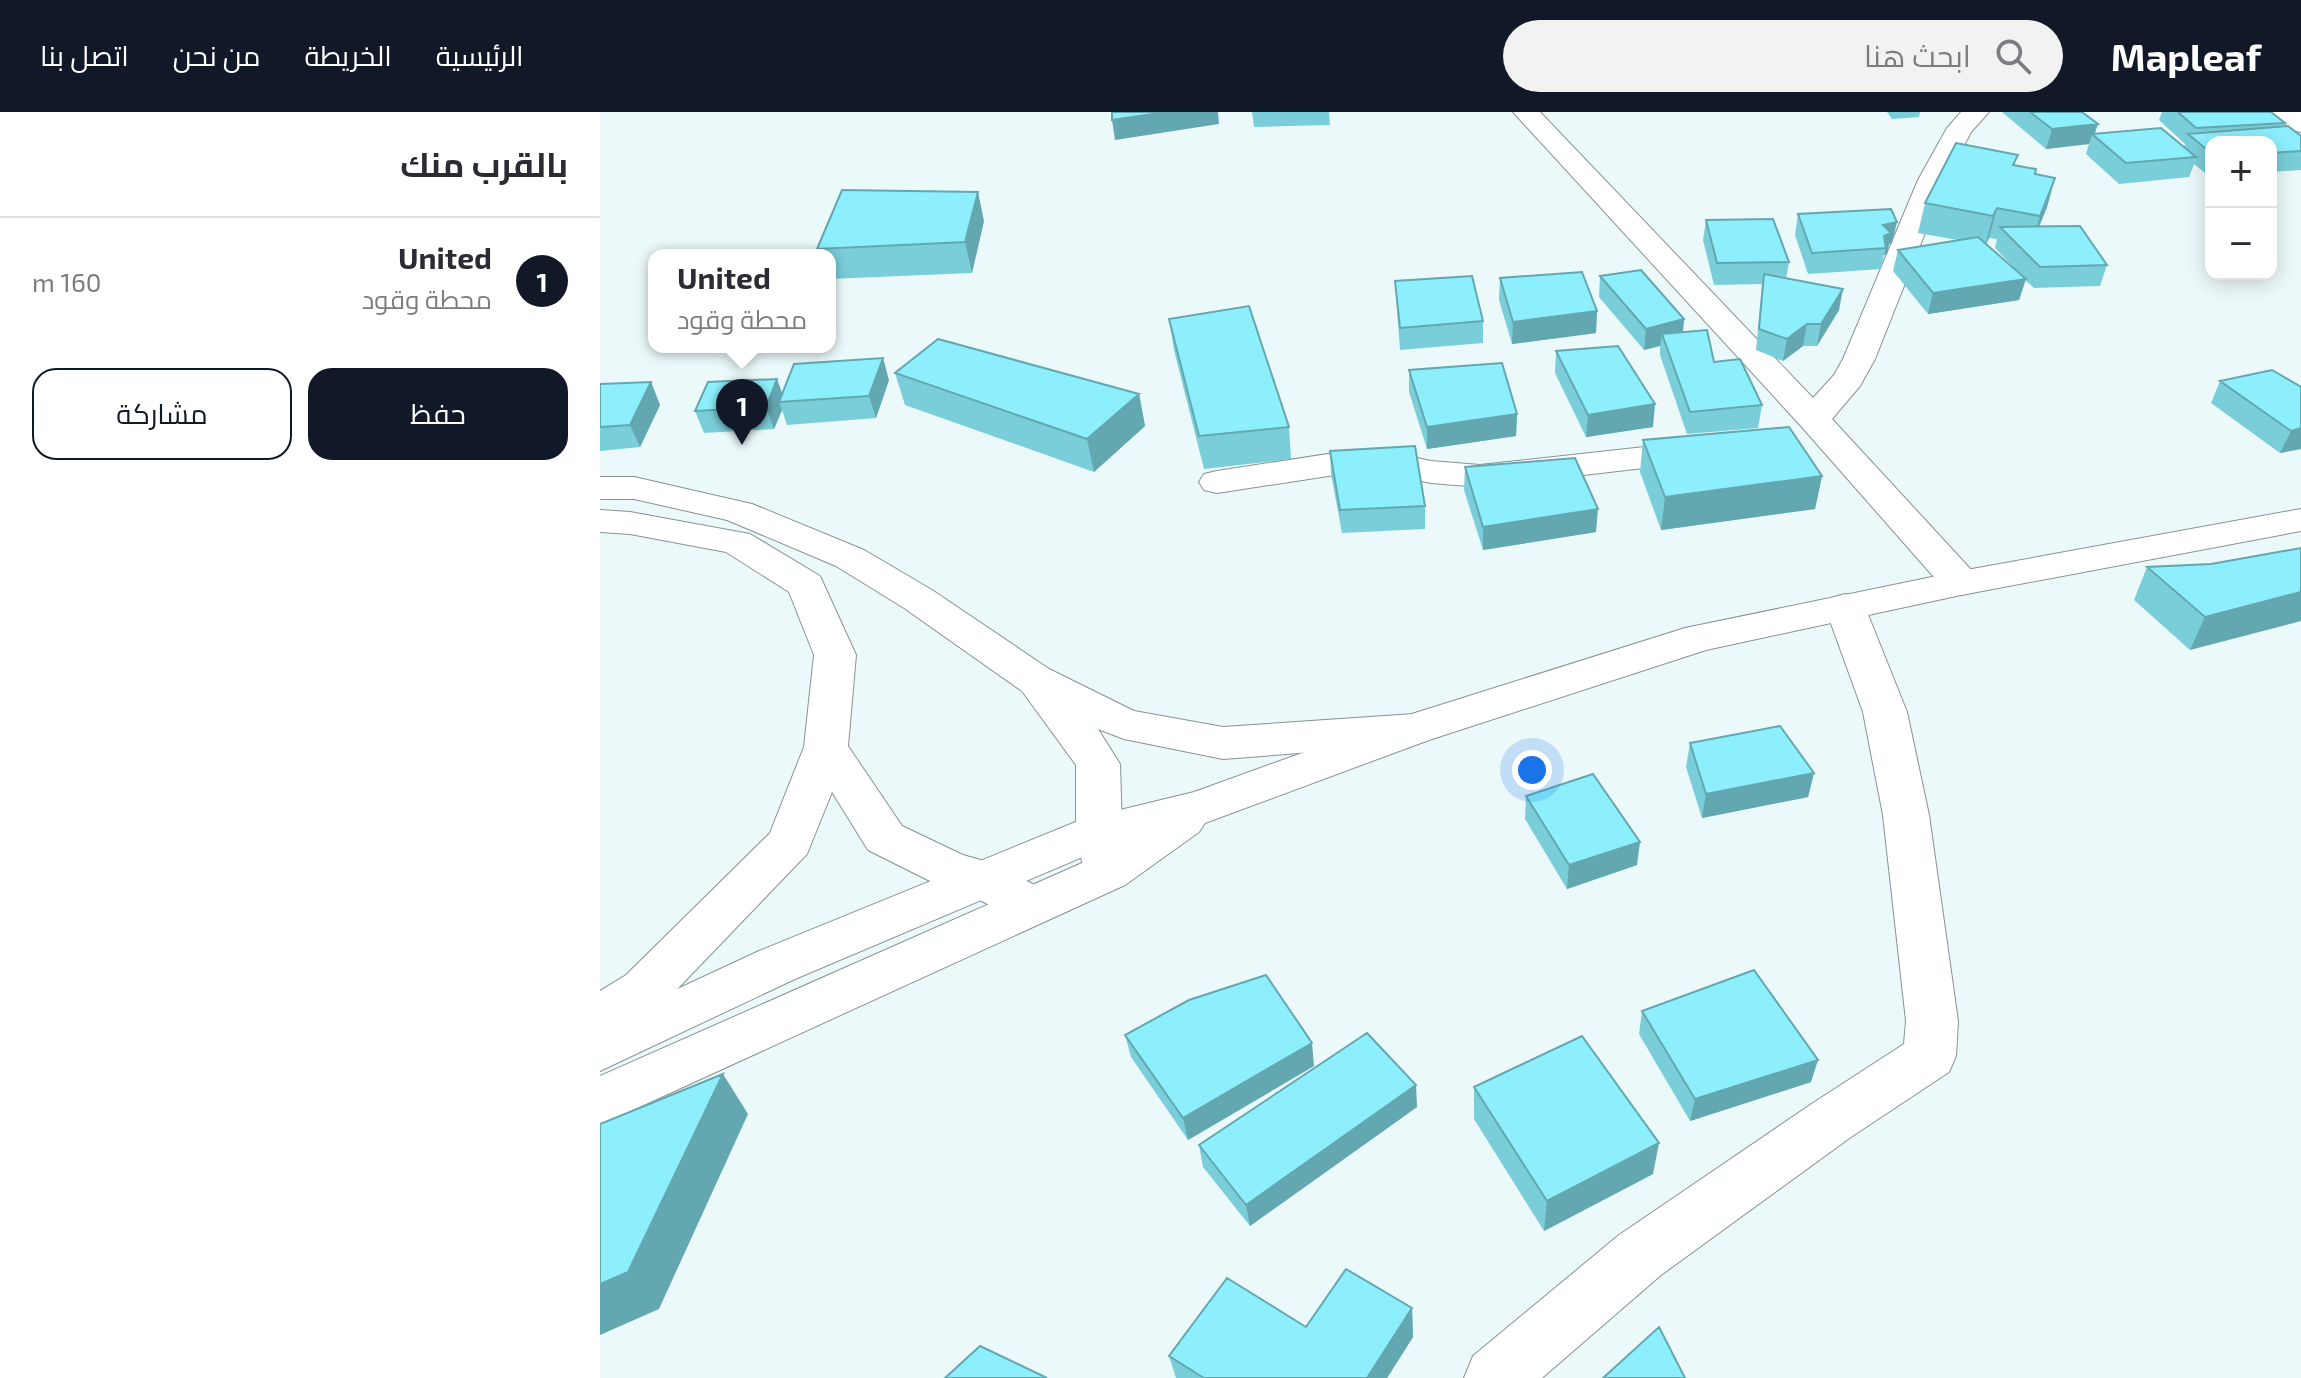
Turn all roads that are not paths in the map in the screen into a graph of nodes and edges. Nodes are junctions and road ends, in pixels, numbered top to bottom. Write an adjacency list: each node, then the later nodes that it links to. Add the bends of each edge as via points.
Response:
1 (1526, 112): 5 (main road)
2 (2285, 112): 4 (main road)
3 (1967, 115): 5 (main road, via 1932,180 1859,359)
4 (2301, 124)
5 (1821, 427): 6 (main road); 12 (main road)
6 (1781, 441)
7 (1733, 447): 8 (main road, via 1480,476 1354,461)
8 (1217, 482)
9 (600, 488): 14 (main road, via 634,488 739,512 850,558)
10 (2301, 520): 12 (main road)
11 (600, 521): 16 (main road, via 737,542 806,585 835,655)
12 (1961, 583): 13 (main road)
13 (1845, 607): 15 (main road, via 1699,638); 23 (main road, via 1885,712 1906,815 1932,1021 1930,1056 1640,1255)
14 (1034, 679): 15 (main road, via 1124,724 1223,743); 17 (main road, via 1098,764)
15 (1414, 729): 17 (main road, via 1201,807)
16 (826, 747): 18 (main road, via 885,838 951,870); 20 (main road, via 790,842 644,990)
17 (1104, 852): 18 (main road); 19 (main road)
18 (981, 878): 19 (main road); 21 (main road, via 777,965)
19 (1032, 906): 22 (main road)
20 (600, 1018)
21 (600, 1049)
22 (600, 1101)
23 (1495, 1378)

